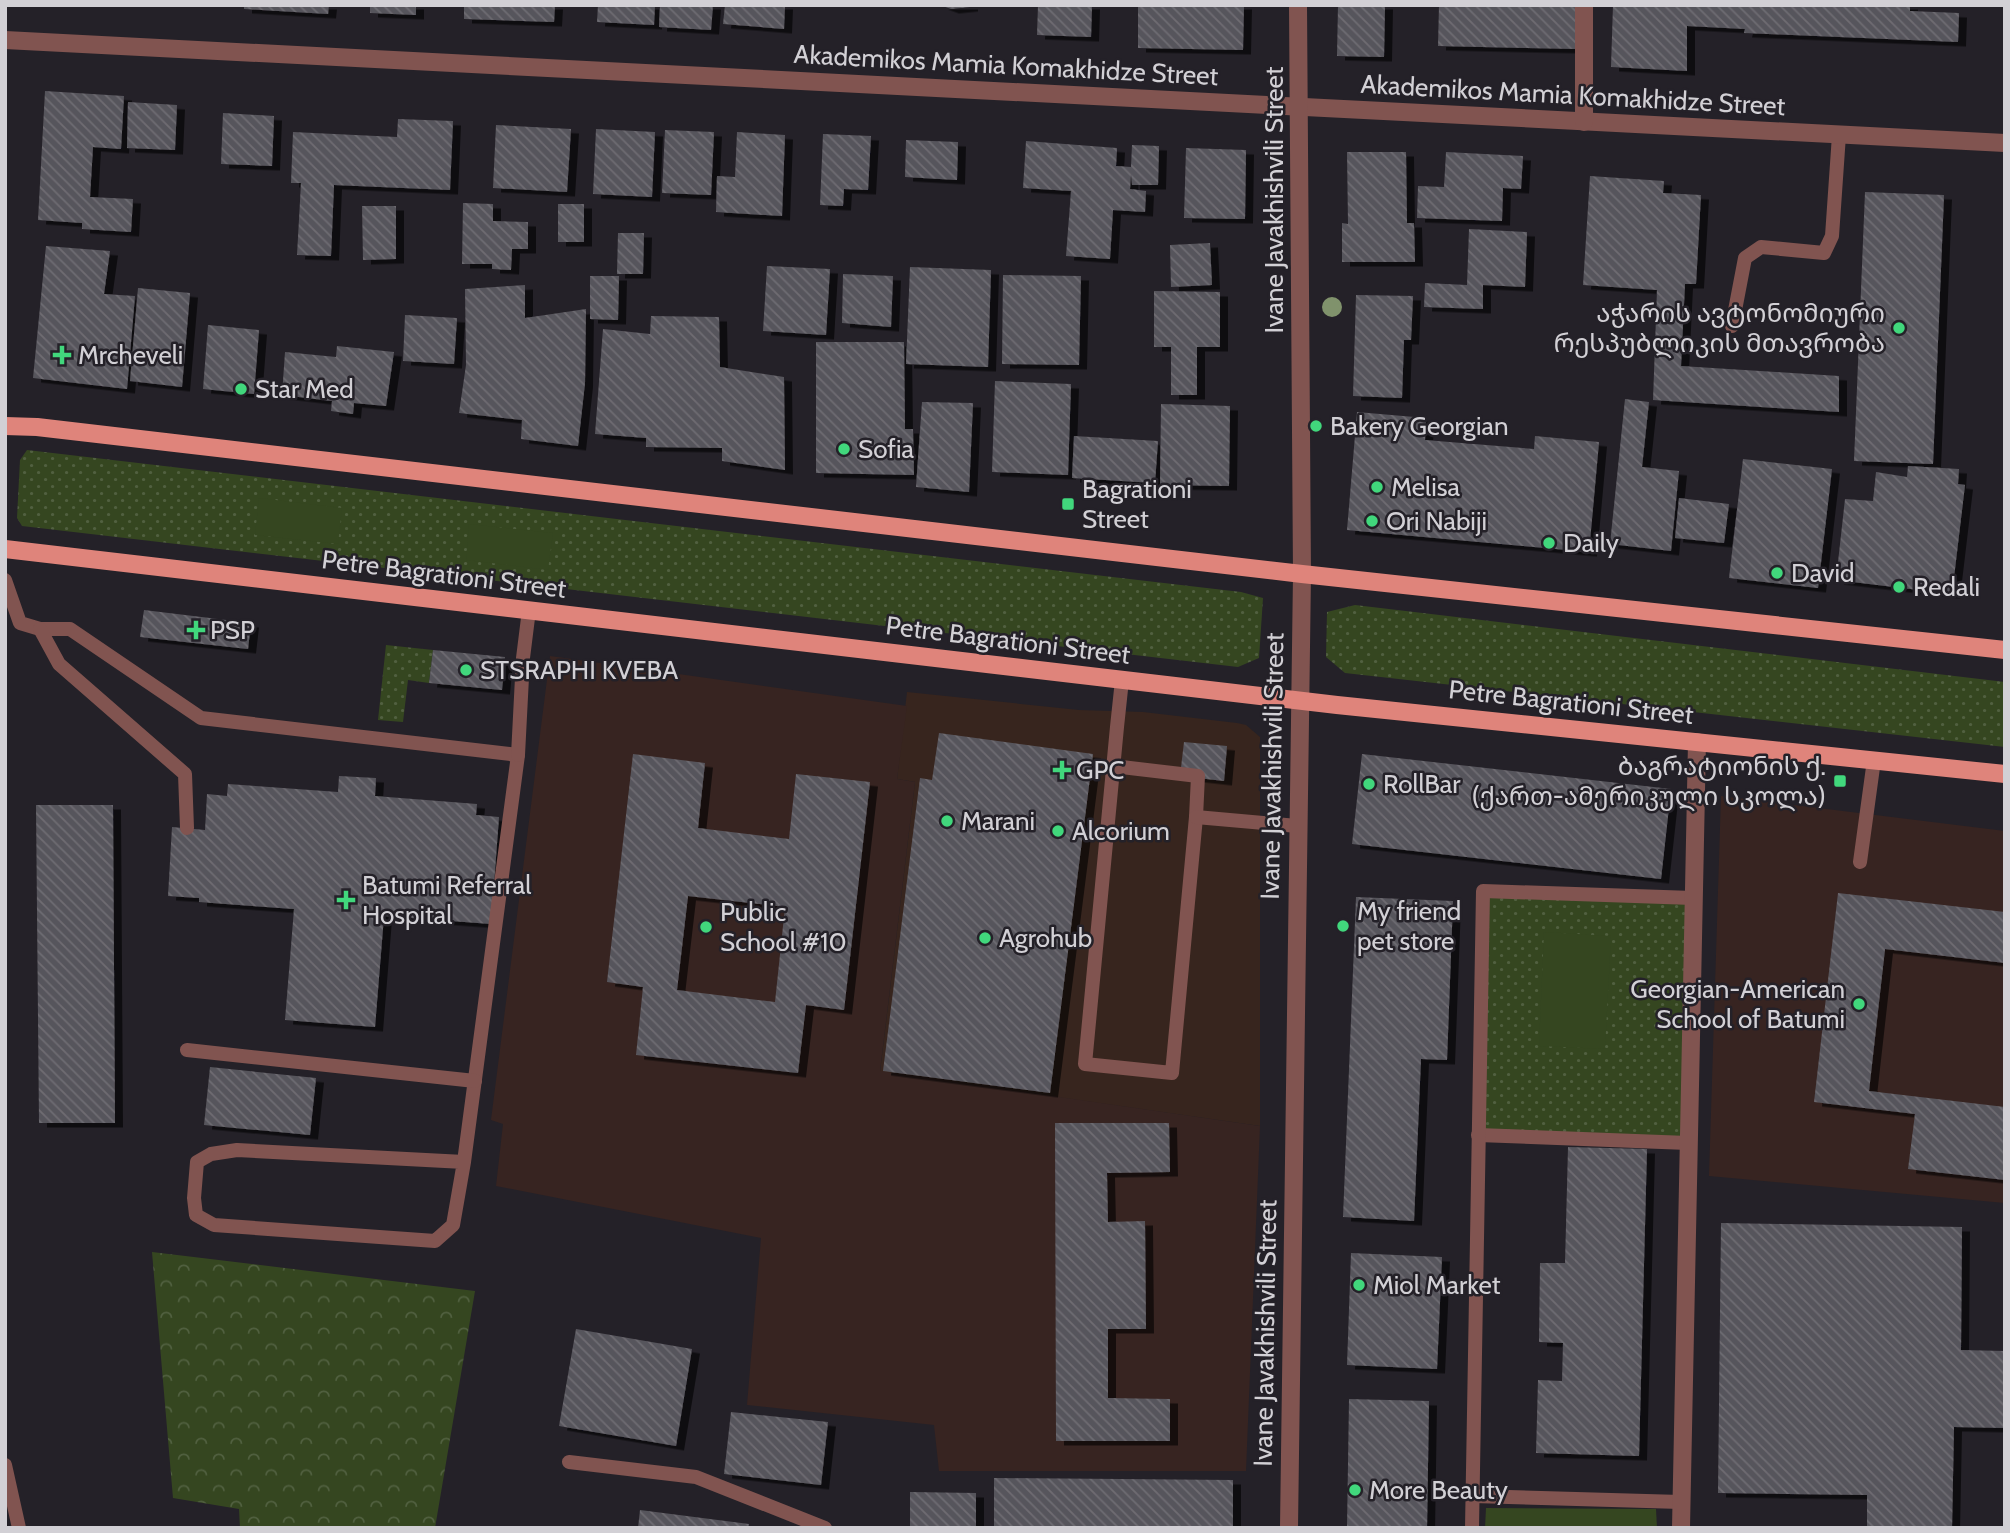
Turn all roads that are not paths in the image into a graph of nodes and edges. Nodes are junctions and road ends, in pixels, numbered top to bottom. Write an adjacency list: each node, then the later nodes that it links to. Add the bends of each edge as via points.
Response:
1 (1298, 5): 4 (street, Ivane Javakhishvili Street)
2 (1584, 5): 5 (street)
3 (5, 40): 4 (street, Akademikos Mamia Komakhidze Street)
4 (1298, 107): 5 (street, Akademikos Mamia Komakhidze Street); 11 (street, Ivane Javakhishvili Street)
5 (1584, 122): 6 (street, Akademikos Mamia Komakhidze Street)
6 (1839, 135): 7 (street, Akademikos Mamia Komakhidze Street); 8 (lane, via 1832,236 1824,253 1761,247 1745,258)
7 (2005, 143)
8 (1732, 326)
9 (5, 426): 11 (main road)
10 (5, 550): 13 (main road, Petre Bagrationi Street)
11 (1302, 574): 15 (main road); 17 (street, Ivane Javakhishvili Street)
12 (5, 580): 14 (lane, via 20,623)
13 (528, 610): 16 (main road, Petre Bagrationi Street); 19 (lane)
14 (40, 629): 19 (lane, via 70,629 201,718); 25 (lane, via 59,664 185,774)
15 (2005, 650)
16 (1122, 680): 17 (main road, Petre Bagrationi Street); 21 (lane)
17 (1299, 700): 18 (main road, Petre Bagrationi Street); 24 (street, Ivane Javakhishvili Street)
18 (1697, 742): 20 (main road, Petre Bagrationi Street); 27 (street)
19 (517, 755): 29 (lane)
20 (1874, 760): 22 (main road, Petre Bagrationi Street); 26 (lane)
21 (1113, 766): 23 (lane, via 1198,776); 23 (lane, via 1085,1064 1172,1073)
22 (2005, 774)
23 (1196, 817): 24 (lane)
24 (1297, 826): 39 (street, Ivane Javakhishvili Street)
25 (187, 828)
26 (1860, 862)
27 (1693, 898): 30 (lane, via 1483,891); 31 (street)
28 (187, 1050): 29 (lane)
29 (475, 1081): 32 (lane)
30 (1478, 1135): 31 (lane); 35 (lane)
31 (1688, 1143): 36 (street)
32 (464, 1162): 32 (lane, via 453,1225 435,1241 214,1225 196,1215 197,1162 211,1154 237,1150)
33 (569, 1462): 38 (lane, via 696,1477)
34 (5, 1465): 37 (lane)
35 (1473, 1496): 36 (lane); 40 (lane)
36 (1681, 1502): 41 (street)
37 (19, 1528)
38 (825, 1528)
39 (1289, 1528)
40 (1472, 1528)
41 (1681, 1528)

